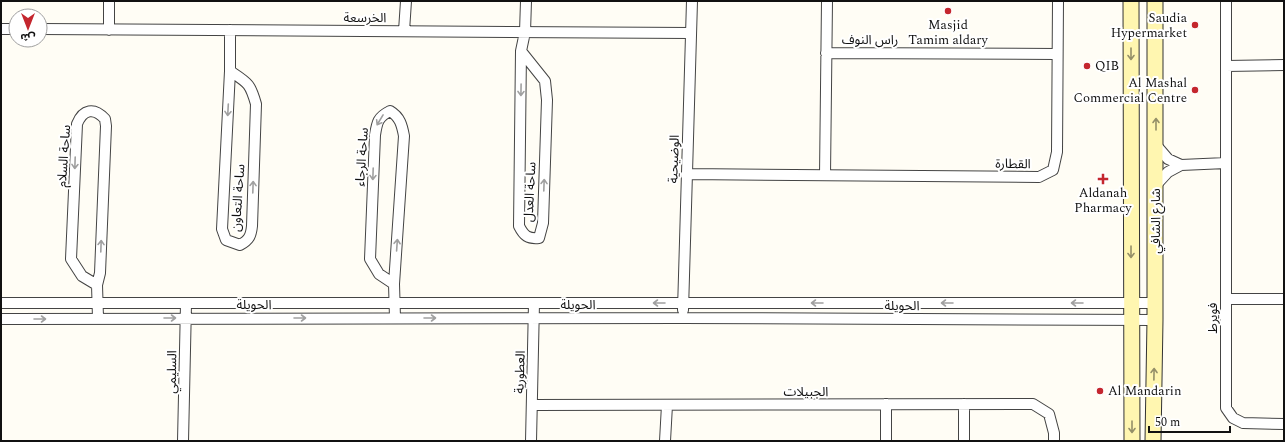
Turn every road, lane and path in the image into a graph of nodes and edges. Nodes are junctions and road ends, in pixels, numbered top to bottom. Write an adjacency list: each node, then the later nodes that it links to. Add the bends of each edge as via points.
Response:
1 (406, 1): 13 (street)
2 (526, 1): 14 (street, ساحة العدل)
3 (692, 1): 15 (street, الوضيحية)
4 (827, 1): 17 (street)
5 (1058, 1): 18 (street, القطارة)
6 (1131, 1): 38 (main road, شارع الشافي, one-way to 38)
7 (1155, 1): 22 (main road, شارع الشافي, one-way to 7)
8 (1226, 1): 20 (street, فويرط)
9 (108, 2): 11 (street)
10 (48, 29): 11 (street, الخرسعة)
11 (109, 30): 12 (street, الخرسعة)
12 (230, 30): 13 (street, الخرسعة); 21 (street, ساحة التعاون)
13 (404, 31): 14 (street, الخرسعة)
14 (524, 32): 15 (street, الخرسعة); 16 (street, ساحة العدل)
15 (691, 33): 25 (street, الوضيحية)
16 (521, 51): 16 (street, ساحة العدل, one-way to 16, via 519,226 524,235 539,238 543,224 548,100 545,81)
17 (826, 53): 18 (street, راس النوف); 26 (street)
18 (1057, 54): 26 (street, القطارة, via 1057,152 1053,170 1039,177)
19 (1284, 65): 20 (street)
20 (1226, 66): 23 (street, فويرط)
21 (230, 71): 21 (street, ساحة التعاون, one-way to 21, via 222,229 226,240 240,245 247,241 252,226 256,104 247,83)
22 (1156, 145): 24 (street, via 1168,159); 27 (main road, شارع الشافي)
23 (1226, 163): 24 (street); 31 (street, فويرط)
24 (1180, 165): 27 (street, via 1168,172)
25 (687, 174): 26 (street, القطارة); 36 (street, الوضيحية)
26 (825, 175)
27 (1156, 185): 39 (main road, شارع الشافي)
28 (394, 284): 28 (street, ساحة الرجاء, one-way to 28, via 404,136 401,122 396,114 390,111 382,115 375,135 370,259 379,274); 34 (street, ساحة الرجاء)
29 (97, 285): 29 (street, ساحة السلام, one-way to 29, via 100,273 106,126 105,119 93,110 85,112 77,124 71,259 82,276); 33 (street, ساحة السلام)
30 (1284, 298): 31 (street)
31 (1226, 299): 54 (street, فويرط, via 1226,408 1233,418 1243,423)
32 (1, 303): 33 (street, الحويلة)
33 (97, 303): 40 (street, الحويلة); 41 (street, ساحة السلام)
34 (394, 303): 35 (street, الحويلة); 40 (street, الحويلة); 43 (street, ساحة الرجاء)
35 (534, 303): 36 (street, الحويلة, one-way to 35); 44 (street, العطورية)
36 (683, 303): 37 (street, الحويلة, one-way to 36); 45 (street, الوضيحية)
37 (920, 303): 38 (street, الحويلة, one-way to 37); 47 (street)
38 (1132, 303): 39 (street, الحويلة); 48 (main road, شارع الشافي)
39 (1155, 303): 49 (main road, شارع الشافي)
40 (186, 304): 42 (street, السليمي)
41 (98, 318): 42 (street, الحويلة, one-way to 42); 46 (street, الحويلة, one-way to 41)
42 (186, 318): 43 (street, الحويلة, one-way to 43); 55 (street, السليمي)
43 (395, 318): 44 (street, الحويلة, one-way to 44)
44 (535, 318): 45 (street, الحويلة); 52 (street, العطورية)
45 (682, 318): 47 (street, الحويلة)
46 (1, 319)
47 (920, 319): 48 (street, الحويلة)
48 (1132, 320): 49 (street, الحويلة); 61 (main road, شارع الشافي, one-way to 61)
49 (1155, 320): 62 (main road, شارع الشافي, one-way to 49)
50 (886, 404): 51 (street, الجبيلات); 53 (street, الجبيلات); 58 (street)
51 (964, 404): 59 (street); 60 (street, الجبيلات, via 1034,404 1049,414)
52 (532, 405): 53 (street, الجبيلات); 56 (street, العطورية)
53 (667, 405): 57 (street)
54 (1284, 424)
55 (183, 441)
56 (531, 441)
57 (665, 441)
58 (886, 441)
59 (964, 441)
60 (1054, 441)
61 (1132, 441)
62 (1153, 441)

